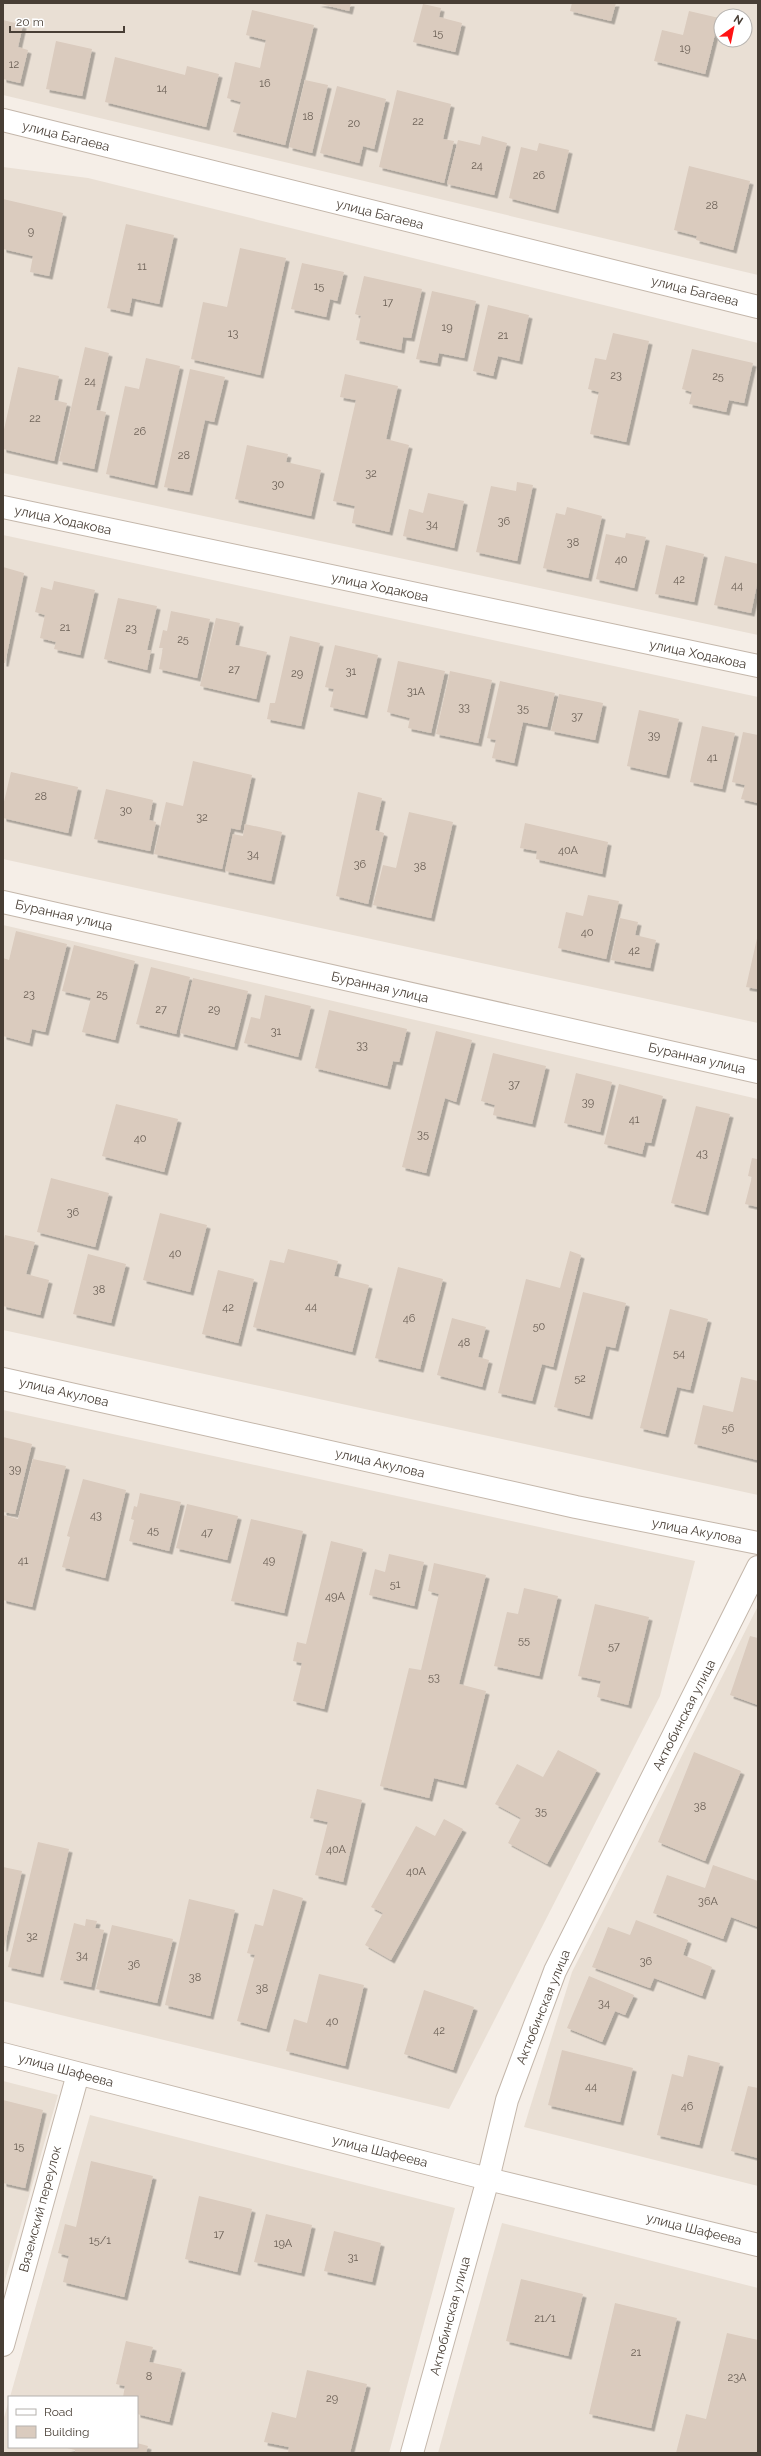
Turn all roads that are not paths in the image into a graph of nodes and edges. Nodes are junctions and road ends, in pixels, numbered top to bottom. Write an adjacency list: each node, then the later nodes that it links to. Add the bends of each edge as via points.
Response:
1 (3, 120): 2 (street, улица Багаева)
2 (758, 307)
3 (3, 507): 4 (street, улица Ходакова)
4 (758, 666)
5 (3, 902): 6 (street, Буранная улица)
6 (758, 1072)
7 (3, 1379): 8 (street, улица Акулова, via 576,1507)
8 (758, 1543)
9 (758, 1567): 12 (street, Актюбинская улица, via 555,1971 507,2100)
10 (3, 2054): 11 (street, улица Шафеева)
11 (78, 2074): 12 (street, улица Шафеева); 14 (street, Вяземский переулок)
12 (488, 2179): 13 (street, улица Шафеева); 15 (street, Актюбинская улица)
13 (758, 2245)
14 (3, 2345)
15 (412, 2453)

